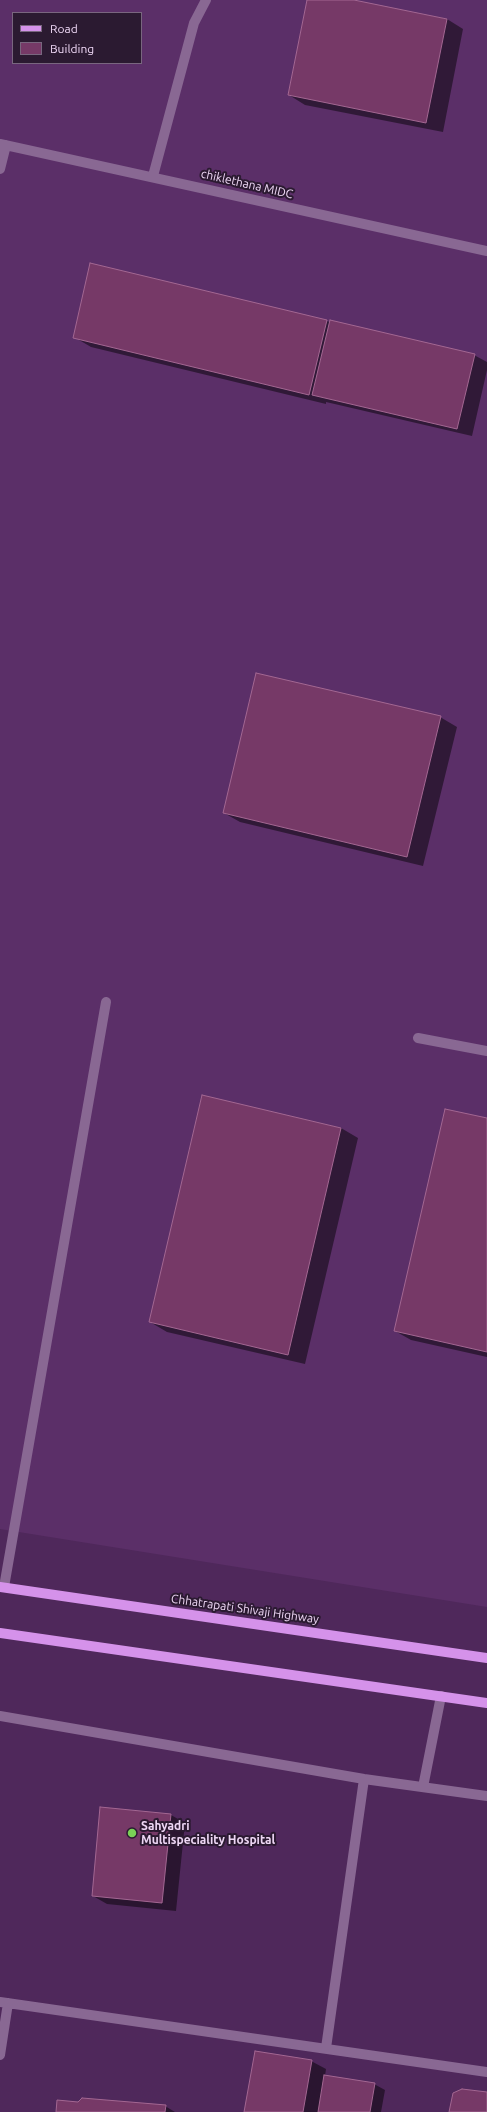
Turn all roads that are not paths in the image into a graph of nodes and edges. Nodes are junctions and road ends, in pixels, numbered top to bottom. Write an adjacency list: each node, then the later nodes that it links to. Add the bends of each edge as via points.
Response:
1 (206, 0): 4 (street, via 194,23)
2 (3, 145): 3 (street); 4 (street, chiklethana MIDC)
3 (0, 169)
4 (153, 176): 5 (street, chiklethana MIDC)
5 (487, 251)
6 (106, 1002): 9 (street)
7 (418, 1038): 8 (street)
8 (487, 1051)
9 (2, 1587): 11 (main road, Chhatrapati Shivaji Highway)
10 (0, 1633): 12 (main road)
11 (487, 1658)
12 (441, 1696): 13 (main road); 16 (street)
13 (487, 1703)
14 (0, 1716): 15 (street)
15 (364, 1779): 16 (street); 19 (street)
16 (423, 1787): 17 (street)
17 (487, 1796)
18 (4, 2002): 19 (street); 20 (street)
19 (326, 2048): 21 (street)
20 (0, 2056)
21 (487, 2072)

